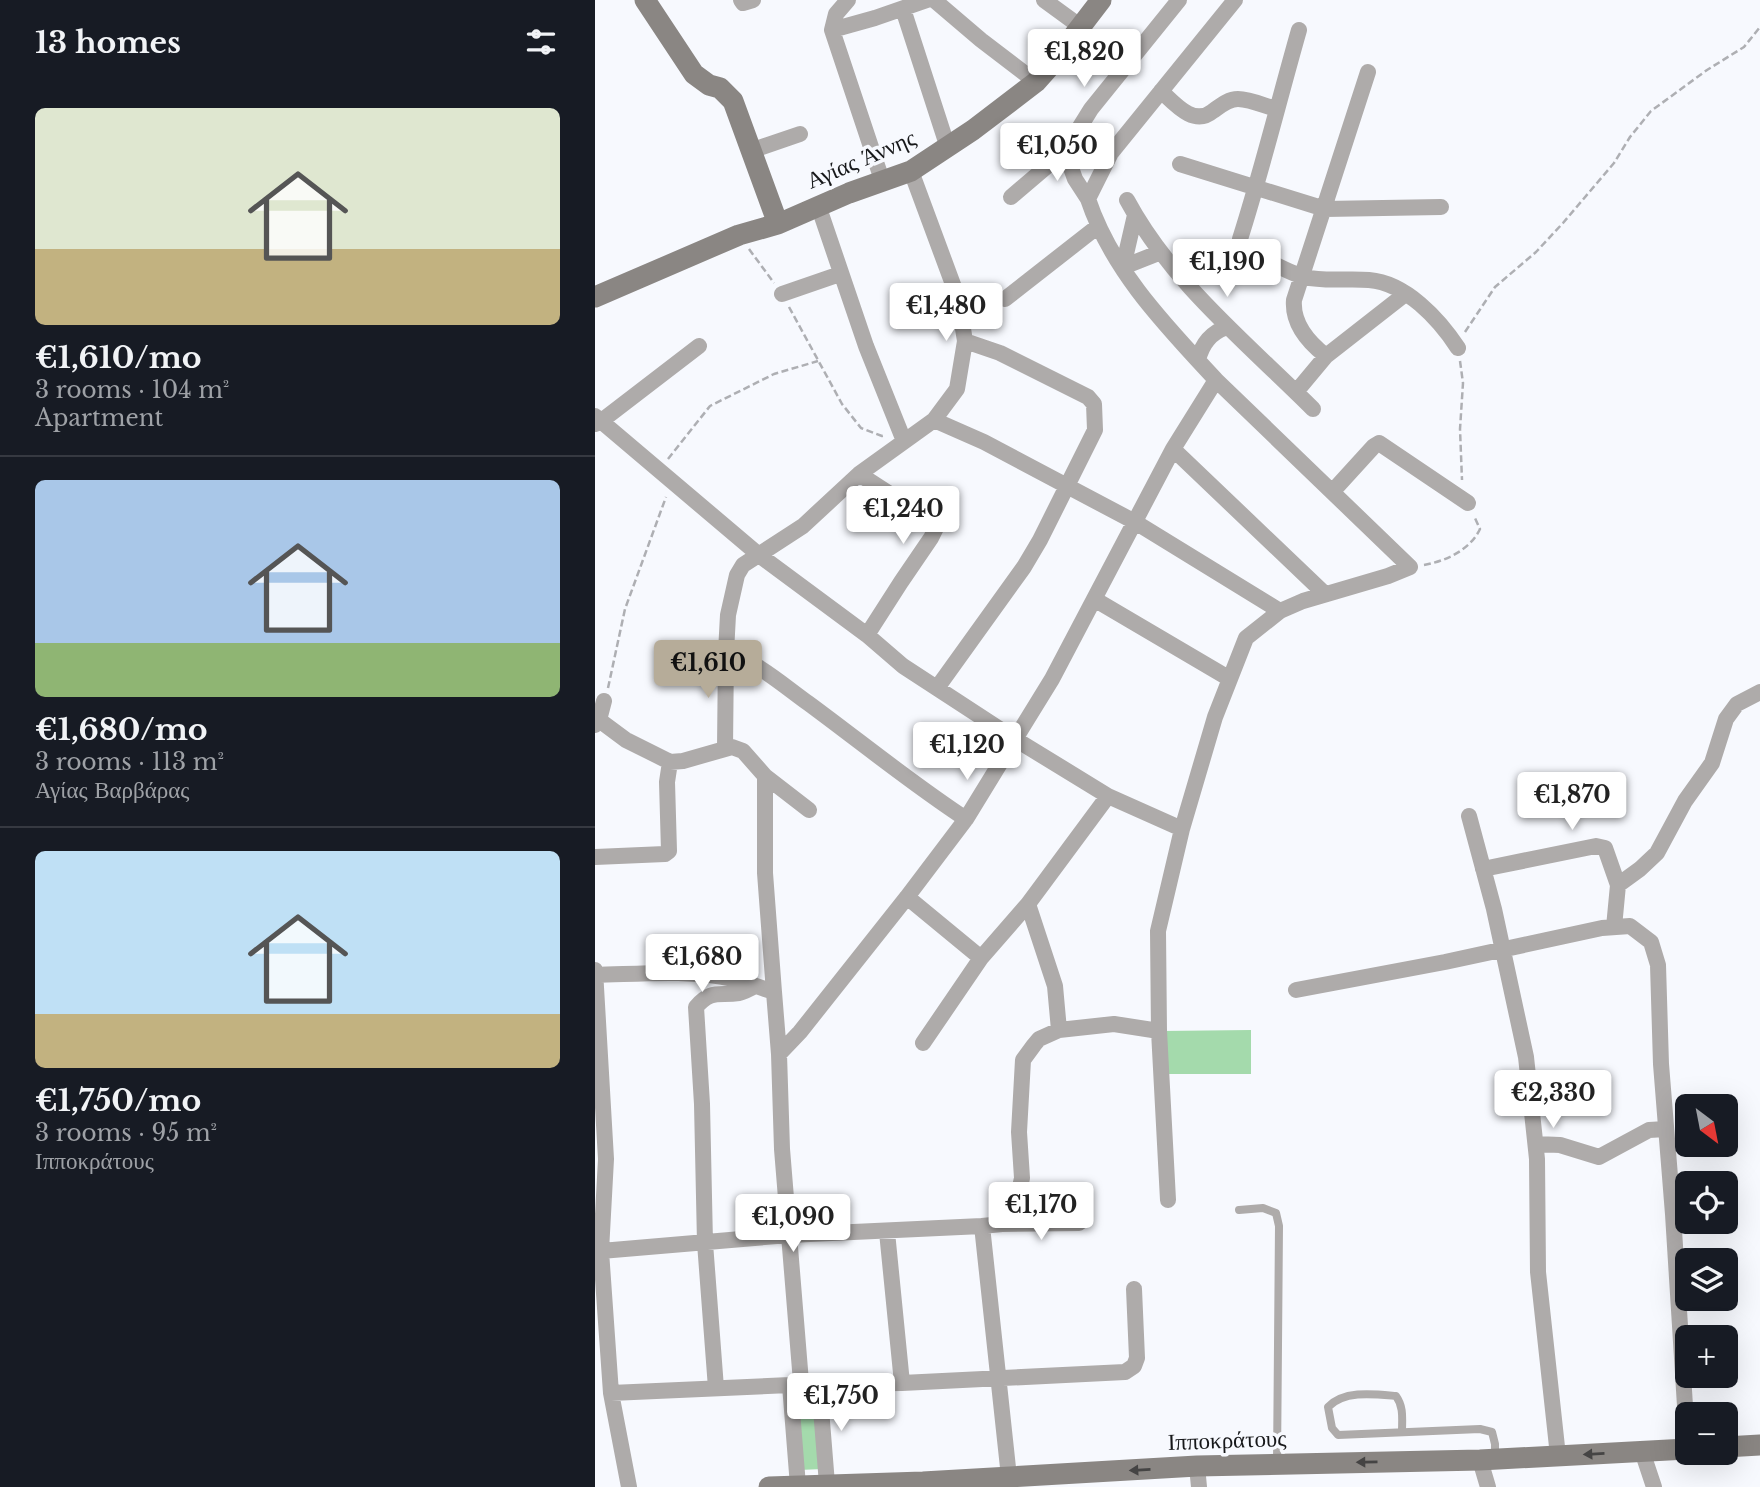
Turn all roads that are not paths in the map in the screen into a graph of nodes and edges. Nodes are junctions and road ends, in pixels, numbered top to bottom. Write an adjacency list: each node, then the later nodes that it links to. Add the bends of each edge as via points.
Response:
1 (646, 0): 21 (main road, via 694,74 733,101)
2 (741, 0): 3 (street)
3 (753, 0)
4 (848, 0): 13 (street)
5 (926, 0): 11 (street)
6 (934, 0): 16 (street)
7 (1044, 0): 12 (street)
8 (1101, 0): 12 (main road, Αγίας Άννης)
9 (1179, 0): 22 (street, via 1091,109)
10 (1235, 0): 17 (street)
11 (903, 9): 13 (street); 20 (street)
12 (1081, 27): 16 (main road, Αγίας Άννης)
13 (832, 30): 25 (street)
14 (1299, 30): 18 (street)
15 (1368, 72): 32 (street)
16 (1036, 82): 20 (main road, Αγίας Άννης)
17 (1161, 91): 18 (street, via 1184,112 1199,117 1237,98); 28 (street, via 1111,153)
18 (1276, 109): 26 (street)
19 (800, 134): 21 (street)
20 (948, 148): 24 (main road, Αγίας Άννης)
21 (753, 150): 34 (main road)
22 (1065, 151): 27 (street); 28 (street)
23 (1180, 164): 26 (street)
24 (911, 171): 25 (main road, Αγίας Άννης); 45 (street, via 958,298)
25 (882, 180): 30 (main road, Αγίας Άννης)
26 (1257, 189): 32 (street); 39 (street, via 1241,245)
27 (1010, 197)
28 (1088, 199): 35 (street)
29 (1127, 200): 33 (street)
30 (818, 205): 34 (main road, Αγίας Άννης); 38 (street)
31 (1441, 207): 32 (street)
32 (1325, 209): 39 (street)
33 (1135, 215): 36 (street); 37 (street)
34 (778, 224): 42 (main road, Αγίας Άννης, via 739,235)
35 (1097, 227): 37 (street); 43 (street)
36 (1161, 253): 37 (street); 44 (street)
37 (1123, 267): 49 (street, via 1152,310)
38 (840, 274): 40 (street); 55 (street)
39 (1303, 277): 41 (street, via 1371,280); 48 (street, via 1294,314 1300,328)
40 (782, 294)
41 (1404, 295): 47 (street, via 1443,326); 48 (street)
42 (595, 297)
43 (1005, 299)
44 (1227, 327): 49 (street, via 1207,339); 51 (street)
45 (965, 341): 53 (street, via 957,389); 58 (street, via 1023,363 1094,404 1095,430)
46 (699, 346): 54 (street)
47 (1458, 348)
48 (1326, 356): 51 (street)
49 (1198, 360): 50 (street)
50 (1216, 380): 56 (street); 59 (street)
51 (1296, 392): 52 (street)
52 (1313, 409)
53 (934, 420): 55 (street); 58 (street)
54 (597, 421): 62 (street)
55 (902, 436): 57 (street)
56 (1173, 449): 61 (street); 63 (street)
57 (859, 474): 62 (street, via 803,526); 66 (street, via 937,526)
58 (1066, 485): 61 (street); 69 (street, via 1024,567)
59 (1333, 491): 60 (street, via 1380,443); 63 (street, via 1410,567)
60 (1468, 503)
61 (1135, 522): 64 (street); 65 (street)
62 (759, 555): 66 (street); 67 (street, via 737,575)
63 (1325, 594): 65 (street)
64 (1094, 599): 68 (street); 73 (street)
65 (1280, 611): 68 (street, via 1246,638)
66 (867, 635): 69 (street)
67 (726, 652): 74 (street); 80 (street, via 771,675)
68 (1230, 679): 81 (street)
69 (937, 688): 73 (street)
70 (1760, 692): 84 (street, via 1737,704 1726,719 1712,763 1657,853)
71 (604, 701): 72 (street)
72 (597, 723): 75 (street)
73 (1015, 739): 77 (street); 80 (street)
74 (725, 748): 75 (street); 76 (street, via 743,751)
75 (670, 762): 82 (street, via 669,851)
76 (765, 776): 78 (street); 93 (street, via 765,873)
77 (1108, 796): 81 (street); 86 (street)
78 (809, 810)
79 (1469, 816): 83 (street)
80 (966, 819): 85 (street)
81 (1182, 829): 95 (street, via 1158,931)
82 (595, 857)
83 (1483, 869): 84 (street, via 1597,846 1605,848); 88 (street)
84 (1618, 885): 87 (street)
85 (907, 897): 89 (street); 97 (street)
86 (1028, 904): 89 (street); 94 (street, via 1055,986)
87 (1614, 927): 88 (street); 98 (street, via 1630,926 1651,942 1658,965)
88 (1502, 950): 92 (street); 99 (street, via 1526,1057)
89 (981, 958): 96 (street)
90 (595, 972): 91 (street, via 675,973); 100 (street)
91 (756, 986): 93 (street); 108 (street, via 741,993 704,997 696,1007)
92 (1296, 990)
93 (775, 992): 97 (street)
94 (1059, 1030): 95 (street, via 1114,1024); 104 (street, via 1039,1039 1023,1060 1022,1178 1019,1196)
95 (1159, 1031): 101 (street)
96 (923, 1043)
97 (779, 1054): 107 (street)
98 (1666, 1129): 99 (street, via 1649,1129 1599,1157 1560,1145); 117 (street)
99 (1536, 1144): 123 (street, via 1538,1272)
100 (601, 1159): 109 (street)
101 (1168, 1200)
102 (1238, 1210): 125 (lane, via 1263,1208 1276,1213 1279,1226)
103 (1079, 1223): 104 (street)
104 (1002, 1224): 105 (street)
105 (982, 1226): 106 (street); 111 (street)
106 (887, 1232): 107 (street); 112 (street)
107 (789, 1235): 108 (street); 113 (street)
108 (705, 1243): 109 (street); 115 (street)
109 (601, 1251): 116 (street)
110 (1133, 1289): 111 (street, via 1137,1358 1131,1370)
111 (997, 1377): 112 (street); 126 (street)
112 (902, 1383): 114 (street)
113 (796, 1384): 114 (street); 115 (street); 130 (street)
114 (819, 1384): 128 (street)
115 (716, 1388): 116 (street)
116 (611, 1393): 131 (street)
117 (1685, 1402)
118 (1402, 1432): 118 (lane, via 1338,1435 1328,1407 1348,1395 1396,1395); 124 (lane, via 1492,1432 1496,1444)
119 (1760, 1445): 120 (main road)
120 (1738, 1446)
121 (1675, 1450): 122 (main road, Ιπποκράτους)
122 (1642, 1451): 123 (main road, Ιπποκράτους, one-way to 123); 134 (street)
123 (1558, 1456): 124 (main road, Ιπποκράτους)
124 (1488, 1460): 125 (main road, Ιπποκράτους, one-way to 125); 133 (street)
125 (1277, 1464): 127 (main road, Ιπποκράτους)
126 (1009, 1477): 127 (main road, Ιπποκράτους, one-way to 126); 129 (main road, Ιπποκράτους)
127 (1198, 1477)
128 (827, 1484): 129 (main road, Ιπποκράτους); 130 (main road, Ιπποκράτους)
129 (923, 1484)
130 (798, 1486): 132 (main road, Ιπποκράτους)
131 (629, 1487)
132 (769, 1487)
133 (1488, 1487)
134 (1654, 1487)

